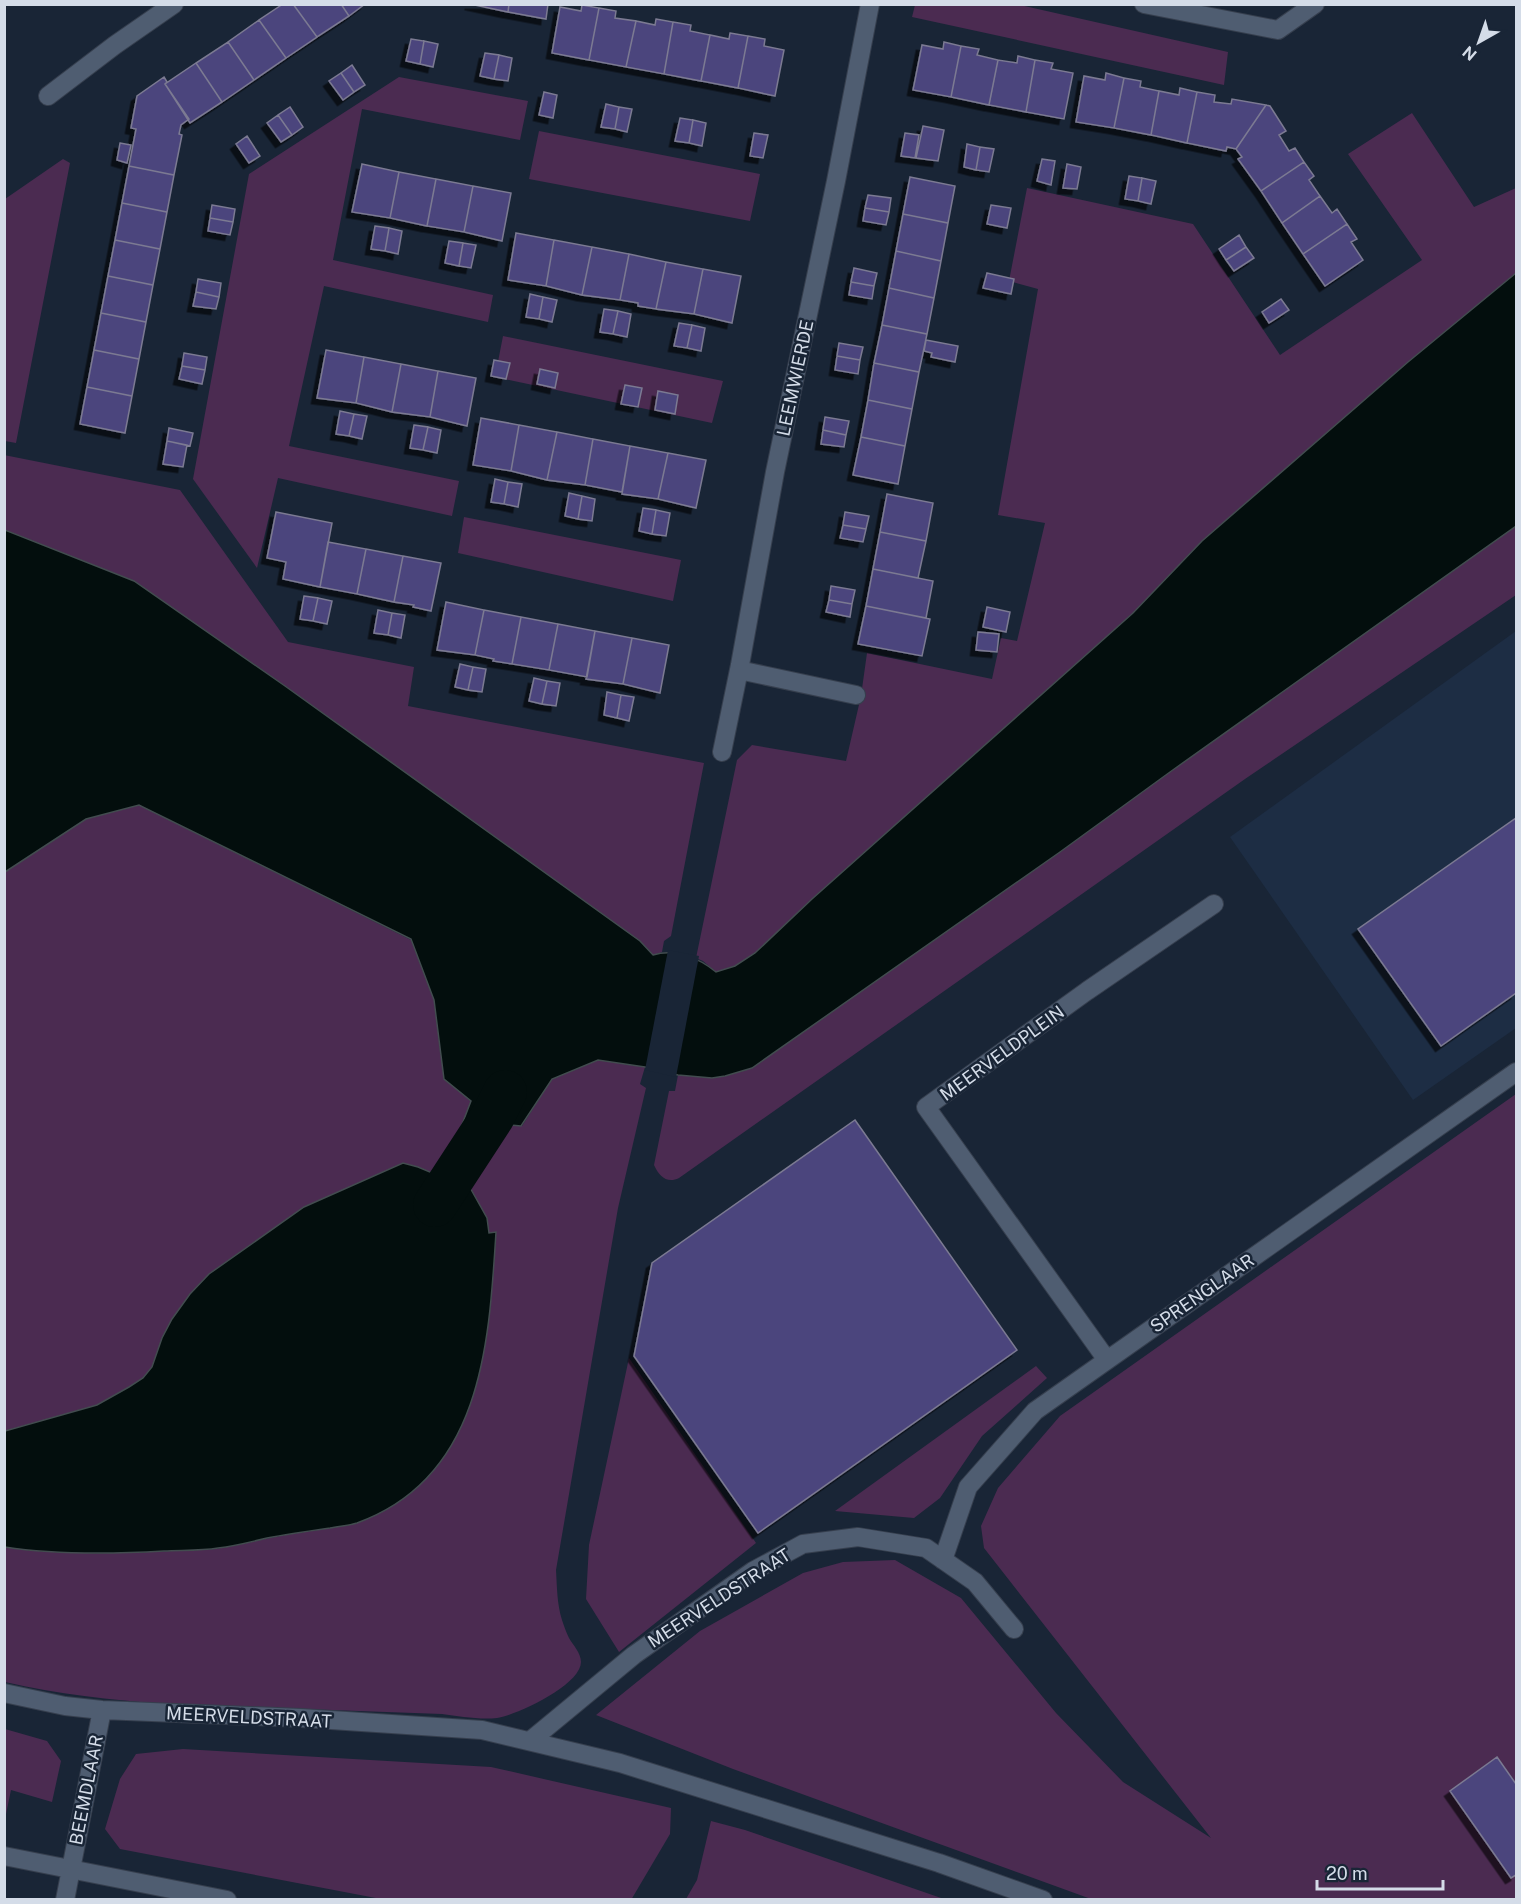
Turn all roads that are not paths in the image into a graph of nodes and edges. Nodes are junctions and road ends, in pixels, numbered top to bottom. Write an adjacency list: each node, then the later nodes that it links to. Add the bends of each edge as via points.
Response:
1 (174, 4): 5 (street)
2 (870, 4): 6 (street, LEEMWIERDE, via 768,506)
3 (1144, 4): 4 (street, via 1278,30)
4 (1315, 4)
5 (48, 96)
6 (739, 670): 7 (street); 8 (street, LEEMWIERDE)
7 (856, 695)
8 (722, 753)
9 (1214, 904): 11 (street, MEERVELDPLEIN, via 926,1107)
10 (1516, 1072): 11 (street, SPRENGLAAR)
11 (1107, 1360): 12 (street, SPRENGLAAR, via 1035,1411 968,1487)
12 (943, 1560): 13 (street, MEERVELDSTRAAT, via 975,1582); 16 (street, MEERVELDSTRAAT, via 926,1548 858,1537 803,1544 753,1571 634,1655)
13 (1014, 1629)
14 (4, 1693): 15 (street, MEERVELDSTRAAT)
15 (102, 1710): 16 (street, MEERVELDSTRAAT, via 482,1730); 18 (street, BEEMDLAAR)
16 (530, 1741): 21 (street, MEERVELDSTRAAT, via 620,1763)
17 (4, 1856): 18 (street, BEEMDLAAR)
18 (70, 1870): 19 (street, BEEMDLAAR); 20 (street, BEEMDLAAR)
19 (65, 1899)
20 (227, 1899)
21 (1043, 1899)

